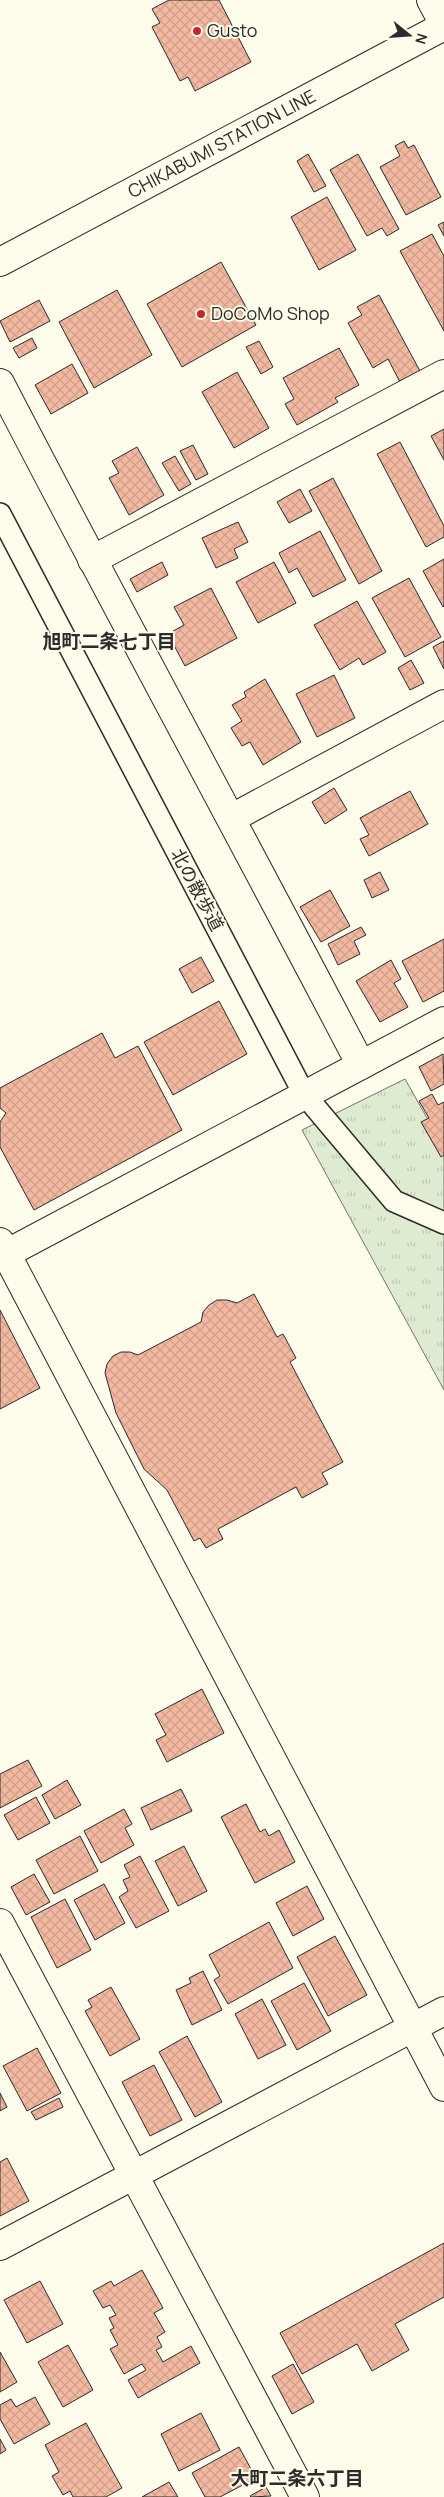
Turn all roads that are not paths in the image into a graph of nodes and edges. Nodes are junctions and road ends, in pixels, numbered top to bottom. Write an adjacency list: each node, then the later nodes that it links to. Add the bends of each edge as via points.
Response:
1 (432, 0): 2 (street)
2 (444, 25): 3 (street, CHIKABUMI STATION LINE)
3 (0, 262)
4 (444, 374): 7 (street)
5 (0, 383): 7 (street)
6 (0, 514): 12 (street, 北の散歩道)
7 (92, 560): 9 (street)
8 (444, 704): 9 (street)
9 (232, 818): 11 (street)
10 (444, 1021): 11 (street)
11 (361, 1065): 12 (street)
12 (304, 1094): 13 (street, 北の散歩道, via 394,1201); 14 (street)
13 (444, 1223)
14 (2, 1251): 17 (street)
15 (0, 1923): 19 (street)
16 (444, 2011): 17 (street)
17 (412, 2028): 18 (street); 19 (street)
18 (444, 2087)
19 (132, 2175): 20 (street); 21 (street)
20 (0, 2246)
21 (305, 2497)

